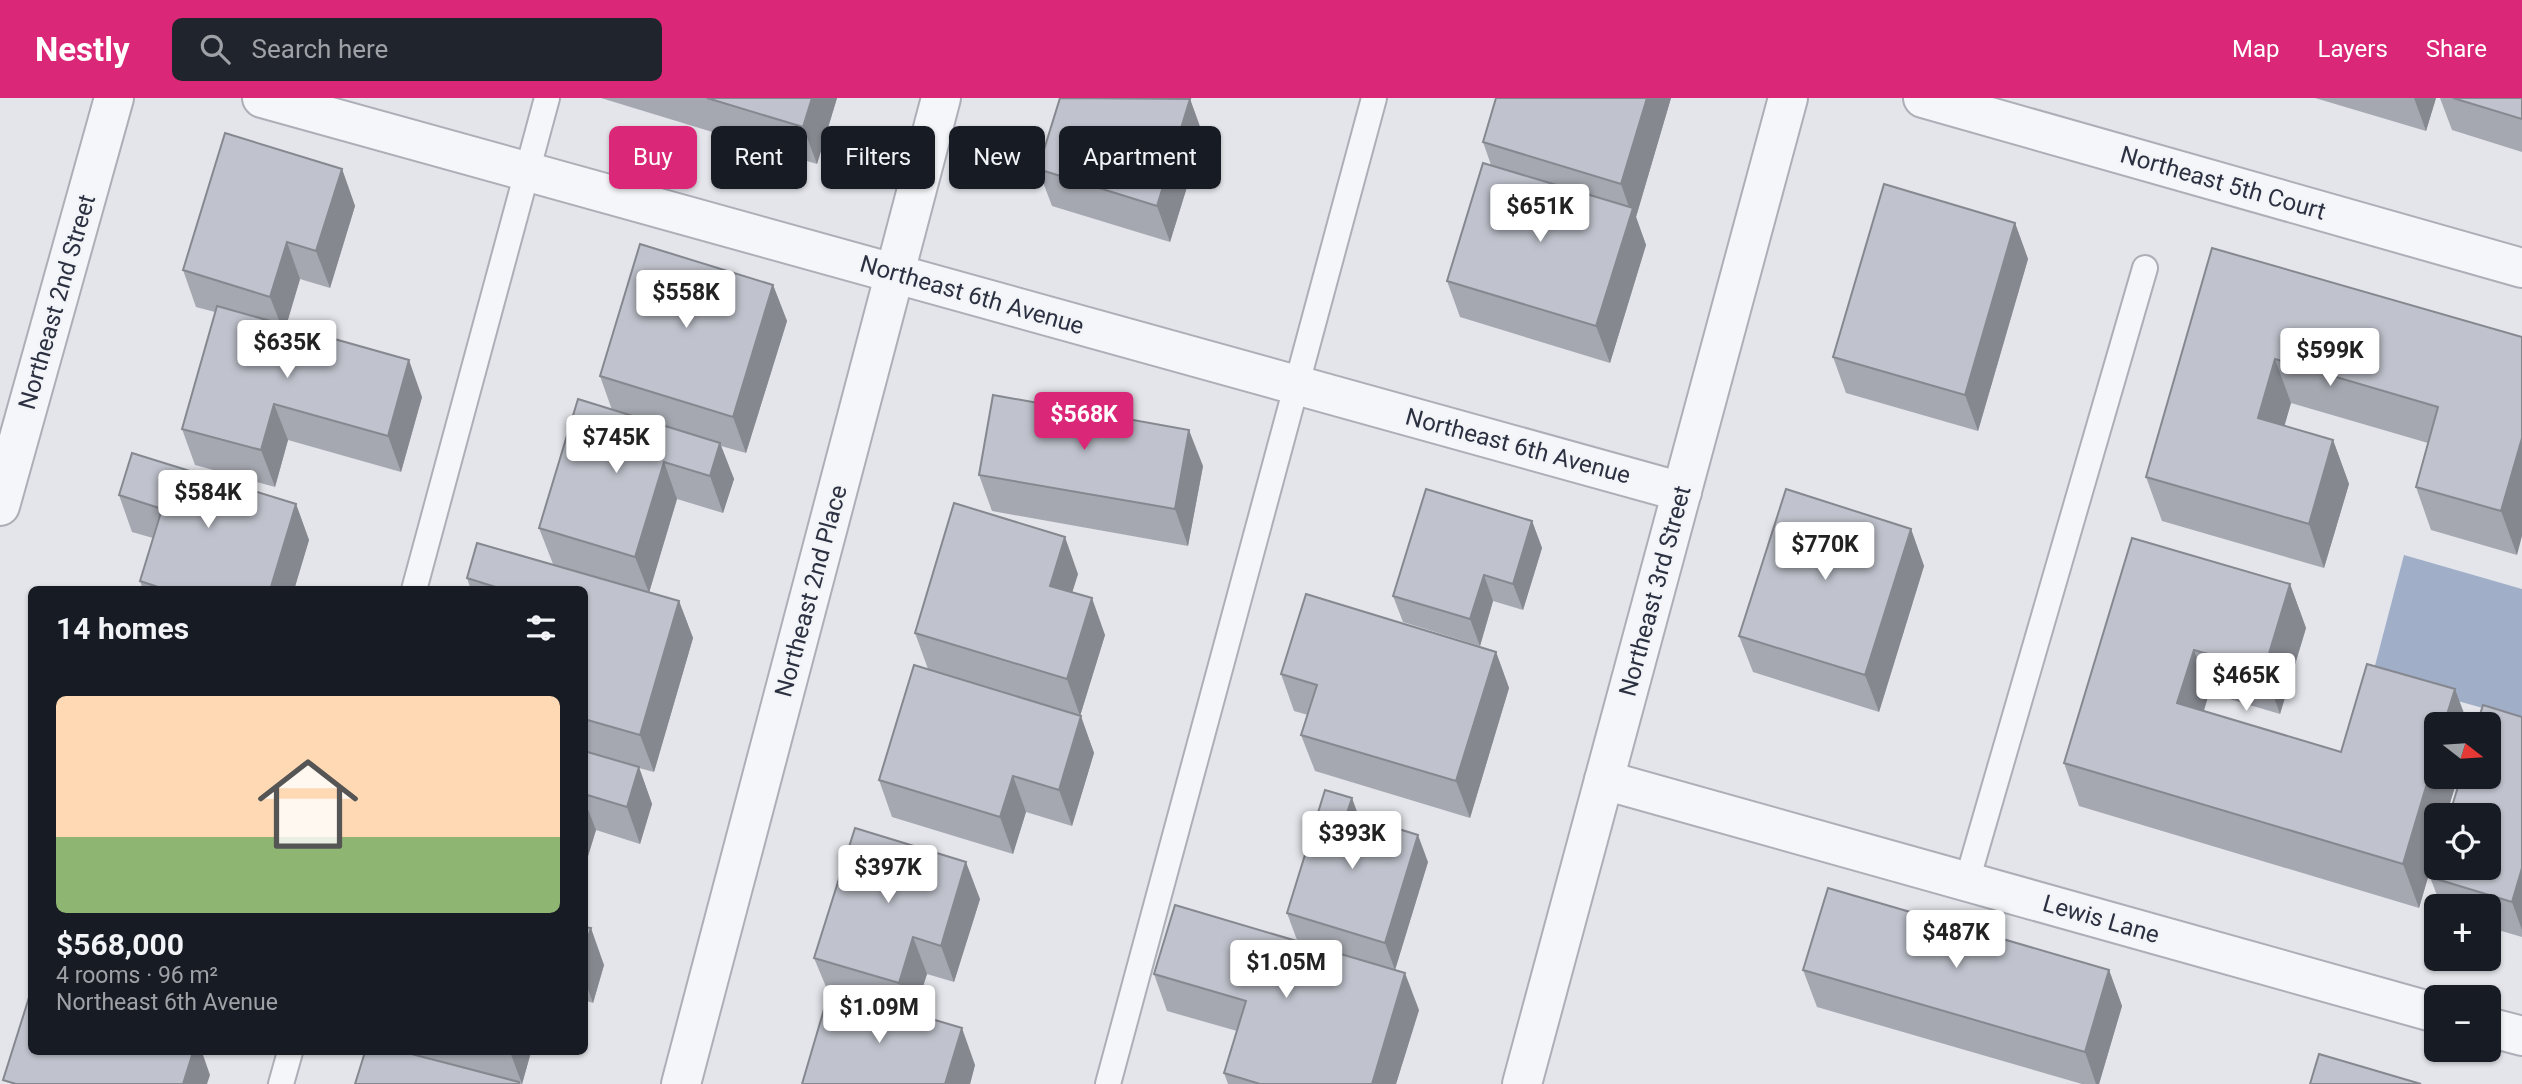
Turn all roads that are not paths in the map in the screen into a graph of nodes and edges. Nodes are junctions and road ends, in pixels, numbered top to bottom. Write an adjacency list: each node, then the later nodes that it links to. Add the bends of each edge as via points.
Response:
1 (114, 98): 14 (street, Northeast 2nd Street)
2 (262, 98): 8 (street, Northeast 6th Avenue)
3 (547, 98): 8 (lane)
4 (941, 98): 11 (street, Northeast 2nd Place)
5 (1374, 98): 12 (lane)
6 (1788, 98): 13 (street, Northeast 3rd Street)
7 (1923, 98): 10 (street, Northeast 5th Court)
8 (527, 171): 11 (street, Northeast 6th Avenue); 15 (lane)
9 (2144, 268): 17 (lane)
10 (2522, 268)
11 (895, 273): 12 (street, Northeast 6th Avenue); 23 (street, Northeast 2nd Place)
12 (1297, 385): 13 (street, Northeast 6th Avenue); 24 (lane)
13 (1682, 492): 16 (street, Northeast 3rd Street)
14 (0, 506)
15 (415, 586)
16 (1604, 780): 17 (street, Lewis Lane); 25 (street, Northeast 3rd Street)
17 (1967, 881): 18 (street, Lewis Lane)
18 (2424, 1010)
19 (2501, 1030): 20 (street)
20 (2522, 1036)
21 (289, 1055): 22 (lane)
22 (281, 1084)
23 (681, 1084)
24 (1108, 1084)
25 (1522, 1084)

